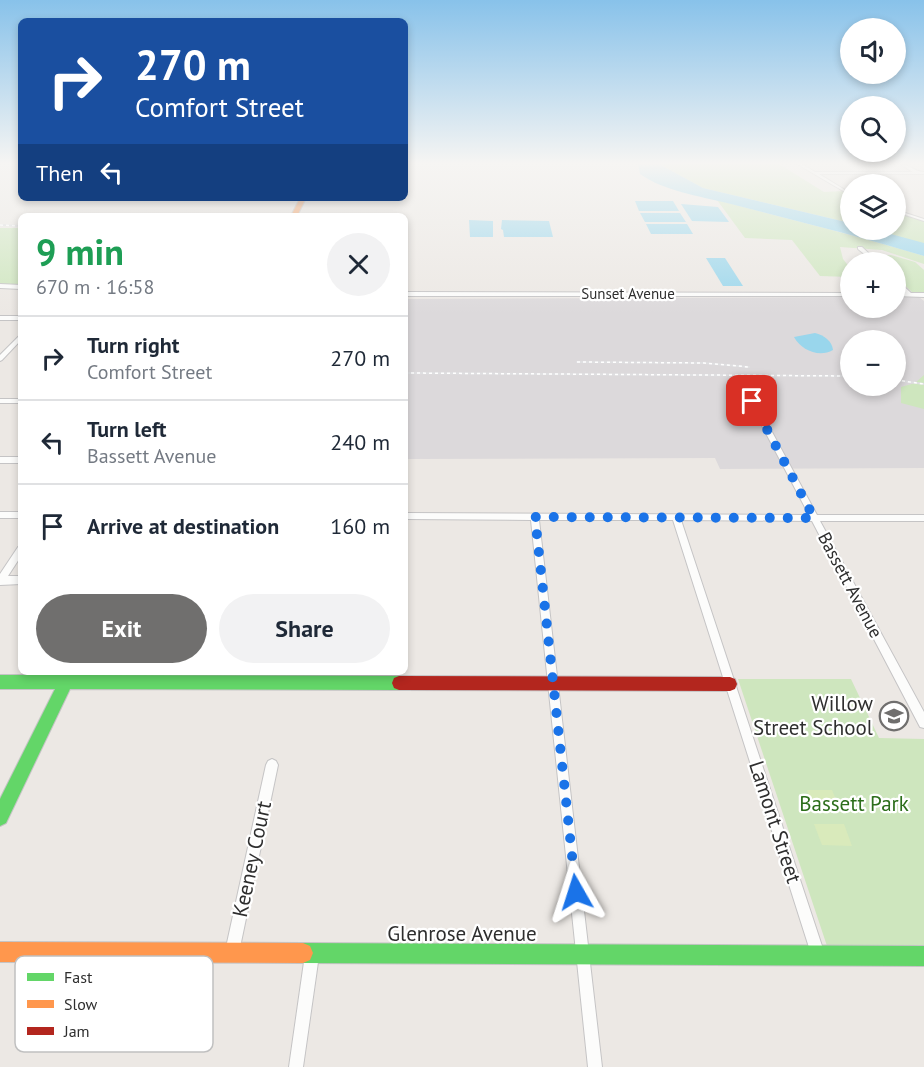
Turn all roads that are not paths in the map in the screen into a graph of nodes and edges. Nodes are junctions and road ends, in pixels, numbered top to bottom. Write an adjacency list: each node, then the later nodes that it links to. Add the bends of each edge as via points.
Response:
1 (906, 215): 2 (street)
2 (924, 220)
3 (860, 248): 4 (street)
4 (865, 252)
5 (0, 286): 6 (street)
6 (18, 286)
7 (906, 291): 11 (street)
8 (408, 294): 9 (street, Sunset Avenue)
9 (840, 295)
10 (906, 295): 11 (street)
11 (910, 295): 12 (street)
12 (924, 295)
13 (0, 318): 14 (street)
14 (18, 318)
15 (18, 340): 16 (street)
16 (1, 357)
17 (743, 384): 27 (street, Bassett Avenue)
18 (0, 401): 19 (street)
19 (18, 401)
20 (0, 460): 21 (street)
21 (18, 460)
22 (0, 515): 23 (street)
23 (18, 515)
24 (408, 516): 25 (street)
25 (535, 517): 26 (street); 34 (street)
26 (676, 518): 27 (street); 35 (street, Lamont Street)
27 (814, 518): 28 (street); 36 (street, Bassett Avenue)
28 (924, 518)
29 (18, 553): 30 (street)
30 (0, 580): 31 (street)
31 (18, 580)
32 (68, 677): 33 (street); 34 (street); 38 (street)
33 (0, 682)
34 (553, 684): 35 (street); 42 (street)
35 (730, 684): 43 (street, Lamont Street)
36 (924, 723)
37 (273, 765): 40 (street, Keeney Court)
38 (0, 817)
39 (0, 952): 40 (street, Glenrose Avenue)
40 (232, 952): 41 (street, Glenrose Avenue)
41 (312, 953): 42 (street, Glenrose Avenue); 45 (street)
42 (583, 953): 43 (street, Glenrose Avenue); 46 (street)
43 (818, 955): 44 (street, Glenrose Avenue)
44 (924, 956)
45 (296, 1067)
46 (595, 1067)

